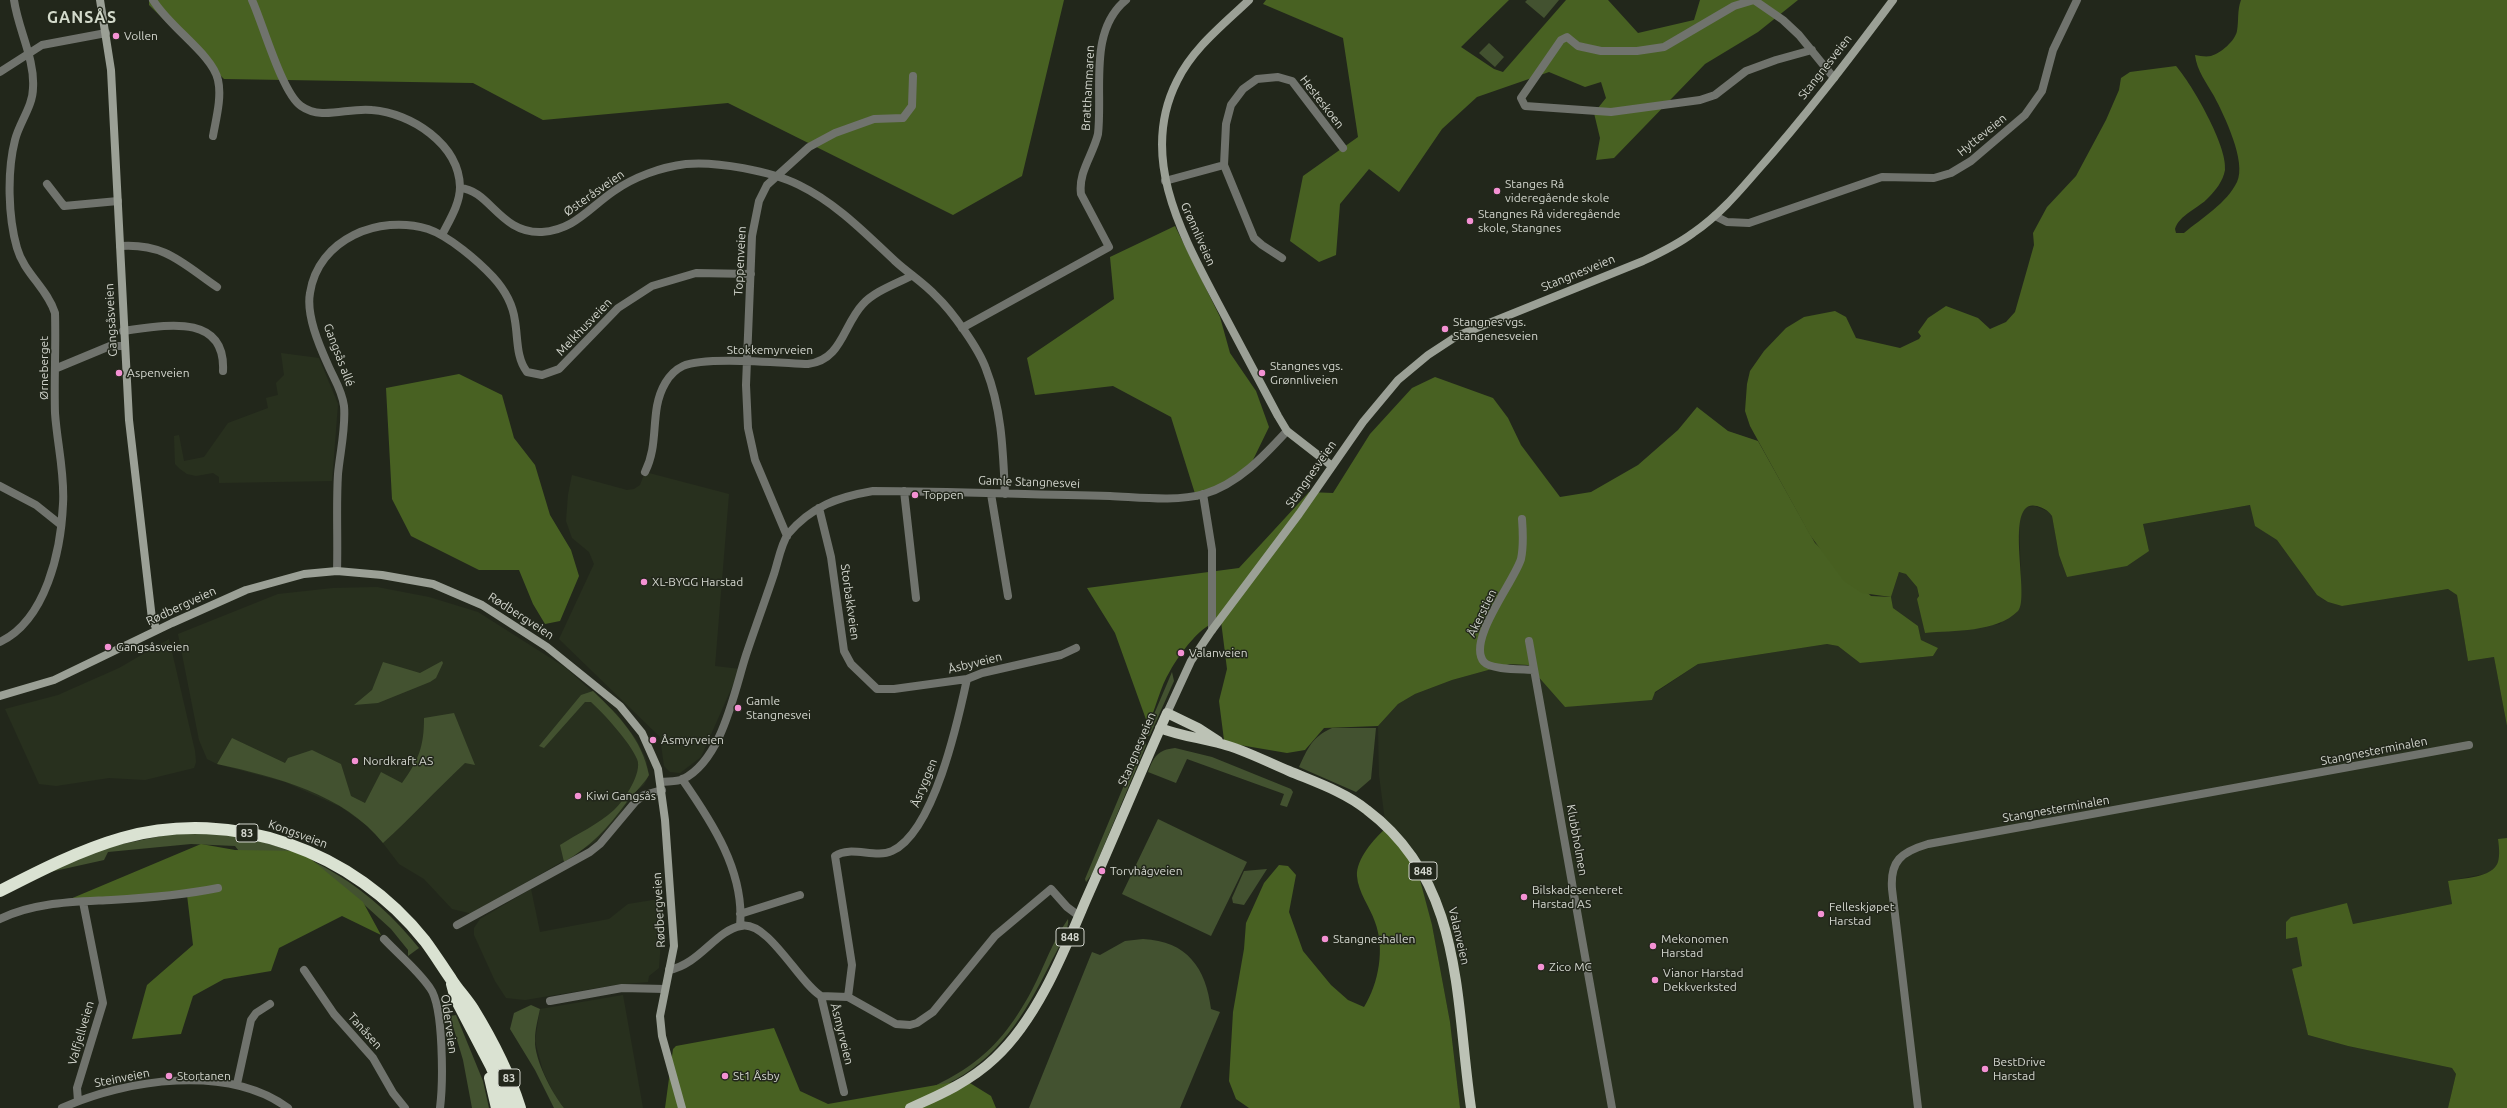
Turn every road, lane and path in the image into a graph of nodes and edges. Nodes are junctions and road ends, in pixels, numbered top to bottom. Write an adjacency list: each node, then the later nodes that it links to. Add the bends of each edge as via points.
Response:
1 (14, 0): 12 (street, via 17,22)
2 (100, 0): 10 (street, Gangsåsveien)
3 (153, 0): 16 (street, via 166,20 201,53 214,71 219,89)
4 (252, 0): 22 (street, via 284,84 299,105 319,113 370,109 412,122 429,133 445,149 457,170)
5 (1126, 0): 31 (street, Bratthammaren, via 1114,11 1105,28 1101,55 1098,134 1079,184 1081,194 1109,247)
6 (1249, 0): 20 (street, Grønnliveien, via 1192,56 1176,82 1165,113 1162,131)
7 (1754, 0): 11 (street, via 1784,20); 11 (street, via 1734,6 1664,46 1638,51 1601,51 1578,46 1567,37 1561,40 1521,98 1525,106 1612,112 1700,100 1715,95 1746,71)
8 (1893, 0): 15 (street, Stangnesveien)
9 (2077, 0): 24 (street, Hytteveien, via 2053,50 2042,91 2025,115 1971,162 1951,173 1934,178 1882,177 1749,223 1727,222)
10 (106, 33): 12 (street, via 42,45); 23 (street, Gangsåsveien)
11 (1812, 50): 15 (street)
12 (28, 52): 13 (street); 35 (street, Ørneberget, via 34,74 33,90 15,139 9,182 17,248 27,268 51,299 55,313)
13 (0, 72)
14 (913, 76): 19 (street, Toppenveien, via 912,106 903,118 874,120 835,133 809,147)
15 (1834, 78): 24 (street, Stangnesveien, via 1775,151)
16 (213, 136)
17 (1343, 148): 18 (street, Hesteskoen, via 1292,81 1278,77 1256,79 1242,89 1231,105 1226,124)
18 (1224, 165): 20 (street); 27 (street, Hesteskoen, via 1254,238)
19 (776, 177): 22 (street, Østeråsveien, via 721,165 675,166 630,181 564,229 540,232 528,231 504,220 474,191); 28 (street, Toppenveien, via 763,192 755,214); 29 (street, Østeråsveien, via 797,184 826,201)
20 (1165, 181): 38 (street, Grønnliveien, via 1186,242)
21 (47, 184): 23 (street, via 64,206)
22 (460, 188): 25 (street, via 455,210)
23 (118, 201): 26 (street, Gangsåsveien)
24 (1715, 216): 39 (street, Stangnesveien, via 1668,250 1457,336 1398,380 1363,422)
25 (442, 235): 37 (street, Gangsås allé, via 480,265 502,288 511,307 519,355); 50 (street, Gangsås allé, via 429,229 406,225 362,230 329,253 321,263 312,284 309,294 311,314 323,354 344,404 337,497)
26 (120, 246): 30 (street, via 157,249); 32 (street, Gangsåsveien)
27 (1282, 258)
28 (751, 274): 34 (street, Toppenveien); 37 (street, Melkhusveien, via 696,273 652,286 618,308 559,369 542,375)
29 (911, 276): 31 (street, via 936,296); 34 (street, Stokkemyrveien, via 864,303 838,347 824,360 808,364)
30 (218, 287)
31 (962, 328): 44 (street, via 986,367 999,408)
32 (123, 331): 33 (street, Gangsåsveien); 36 (street, via 173,324 198,329 218,344 224,360)
33 (124, 346): 35 (street, via 110,346); 53 (street, Gangsåsveien, via 137,494 152,619)
34 (748, 362): 40 (street, Stokkemyrveien, via 692,363 682,367 667,380 657,406 653,450); 49 (street, Toppenveien, via 747,410 751,445)
35 (57, 368): 48 (street, Ørneberget, via 56,413 63,504)
36 (223, 371)
37 (527, 372)
38 (1288, 431): 39 (street, Grønnliveien); 45 (street, Gamle Stangnesvei, via 1244,473 1225,485)
39 (1332, 466): 54 (street, Stangnesveien)
40 (645, 472)
41 (0, 486): 48 (street, via 36,505)
42 (904, 491): 43 (street, Gamle Stangnesvei); 46 (street, Gamle Stangnesvei, via 842,496); 52 (street)
43 (991, 494): 44 (street, Gamle Stangnesvei); 51 (street)
44 (1005, 494): 45 (street, Gamle Stangnesvei, via 1136,497)
45 (1203, 494): 54 (street, via 1212,550)
46 (819, 508): 49 (street, Gamle Stangnesvei, via 806,515); 60 (street, Storbakkveien, via 831,557 844,651 851,664)
47 (1522, 519): 58 (street, Åkerstien, via 1524,542 1521,559 1479,643 1484,662 1492,667)
48 (61, 525): 56 (street, Ørneberget, via 58,550 44,592 18,632)
49 (787, 536): 66 (street, Gamle Stangnesvei, via 746,655 729,714 716,742 701,765)
50 (337, 571): 53 (street, Rødbergveien, via 304,574 246,590); 67 (street, Rødbergveien, via 382,575 433,584 482,605 522,630 574,667 620,706 642,732 658,769)
51 (1008, 596)
52 (916, 598)
53 (157, 630): 61 (street, Rødbergveien, via 54,680)
54 (1212, 630): 62 (street, Stangnesveien, via 1191,661)
55 (1529, 640): 58 (street)
56 (0, 642)
57 (1076, 648): 59 (street, Åsbyveien, via 1060,655)
58 (1534, 670): 100 (street, Klubbholmen)
59 (967, 679): 60 (street, Åsbyveien); 83 (street, Åsryggen, via 955,732 941,775 932,801 916,827 905,841 891,852 876,855 848,853 836,856 852,965)
60 (877, 689)
61 (0, 696)
62 (1167, 714): 63 (main road, Stangnesveien / 848); 64 (main road, Valanveien / 848, via 1198,728)
63 (1160, 728): 64 (main road, Valanveien / 848); 73 (main road, Stangnesveien / 848)
64 (1222, 744): 99 (main road, Valanveien / 848, via 1337,792 1366,809 1400,839 1415,858 1437,899 1450,944)
65 (2469, 745): 101 (street, Stangnesterminalen, via 1928,844 1904,854 1897,861 1891,874)
66 (682, 780): 67 (street); 72 (street, via 698,801 729,858 736,880)
67 (662, 786): 75 (street, via 636,801 600,844 590,852); 79 (street, Rødbergveien, via 674,946)
68 (218, 888): 71 (street, via 167,896)
69 (0, 891): 80 (highway, Kongsveien / 83, via 81,853 123,838 167,829 188,828 253,834 306,850 356,877 408,922)
70 (800, 894): 72 (street)
71 (83, 902): 74 (street, via 28,909); 89 (street, Valfjellveien, via 103,1003 77,1088)
72 (740, 914): 76 (street)
73 (1079, 916): 83 (street, via 1051,889 995,936 933,1012 917,1023 896,1024); 98 (main road, Stangnesveien / 848, via 1031,1012 1009,1044 980,1071 947,1092)
74 (0, 919)
75 (457, 925)
76 (740, 926): 79 (street, via 725,934 686,966); 82 (street, Åsmyrveien, via 753,928 777,946 811,989)
77 (384, 939): 93 (street, Olderveien, via 422,977 434,995 443,1067)
78 (304, 970): 92 (street, Tanåsen, via 334,1014 373,1058 396,1098)
79 (670, 970): 81 (street, Rødbergveien)
80 (451, 980): 86 (highway, Kongsveien / 83, via 456,999); 96 (highway, Kongsveien / 83, via 472,1008 495,1049)
81 (665, 989): 84 (street, via 622,988); 97 (street, Rødbergveien, via 660,1016 662,1036)
82 (821, 996): 83 (street); 88 (street, Åsmyrveien)
83 (848, 997)
84 (550, 1001)
85 (270, 1004): 87 (street, via 256,1013 251,1020)
86 (485, 1055): 94 (highway, 83); 95 (highway, Kongsveien / 83)
87 (237, 1084): 89 (street, Steinveien, via 196,1080 147,1085 112,1090); 91 (street, Steinveien, via 268,1096)
88 (844, 1092)
89 (78, 1101): 90 (street, Steinveien)
90 (62, 1108)
91 (288, 1108)
92 (406, 1108)
93 (440, 1108)
94 (497, 1108)
95 (509, 1108)
96 (520, 1108)
97 (682, 1108)
98 (910, 1108)
99 (1470, 1108)
100 (1612, 1108)
101 (1918, 1108)

